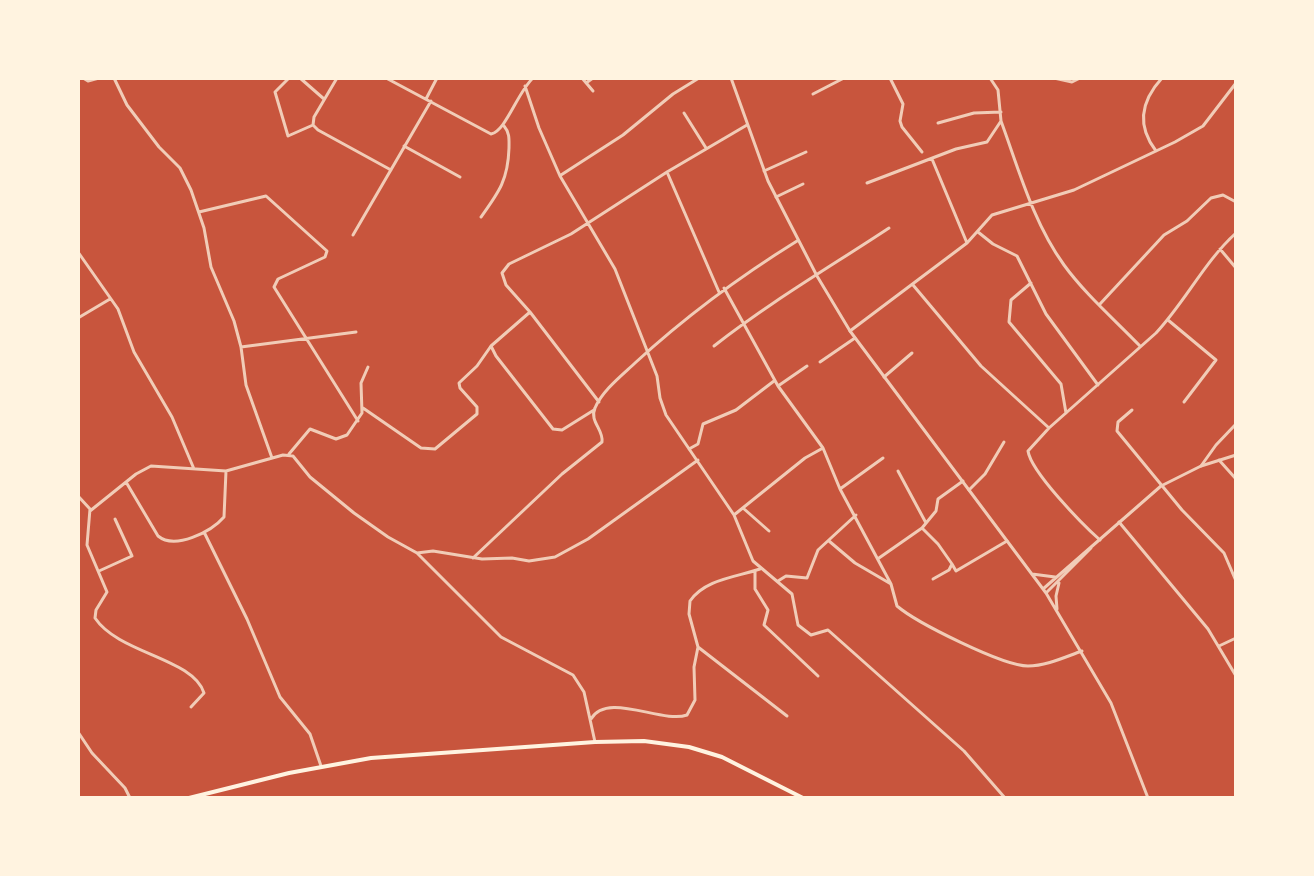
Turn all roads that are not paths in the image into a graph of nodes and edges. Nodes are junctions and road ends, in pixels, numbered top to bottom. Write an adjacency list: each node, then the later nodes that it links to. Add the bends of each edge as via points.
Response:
1 (83, 78): 2 (street)
2 (99, 78)
3 (114, 78): 53 (street, via 127,105 180,168)
4 (289, 78): 34 (street, via 275,92 288,136)
5 (300, 78): 27 (street)
6 (337, 78): 27 (street)
7 (386, 78): 28 (street)
8 (437, 78): 28 (street)
9 (533, 78): 24 (street)
10 (582, 78): 21 (street)
11 (592, 78): 21 (street)
12 (699, 78): 46 (street)
13 (731, 78): 35 (street)
14 (844, 78): 26 (street)
15 (890, 78): 41 (street, via 903,104 902,127)
16 (990, 78): 22 (street)
17 (998, 78): 22 (street)
18 (1054, 78): 19 (street, via 1072,82)
19 (1080, 78)
20 (1162, 78): 39 (street, via 1147,94 1143,115 1147,140)
21 (586, 82): 25 (street)
22 (993, 83): 30 (street)
23 (1236, 84): 39 (street, via 1203,126)
24 (525, 86): 36 (street); 46 (street)
25 (593, 91)
26 (813, 94)
27 (324, 99): 34 (street)
28 (426, 99): 29 (street)
29 (431, 101): 36 (street, via 486,133 497,133); 37 (street)
30 (1001, 112): 32 (street); 33 (street, via 974,112)
31 (684, 114): 38 (street)
32 (1001, 121): 42 (street, via 987,142); 52 (street)
33 (938, 123)
34 (313, 125): 43 (street)
35 (747, 125): 38 (street); 44 (street)
36 (504, 126): 54 (street, via 509,135 507,173)
37 (404, 147): 43 (street); 47 (street)
38 (706, 148): 45 (street)
39 (1156, 151): 52 (street, via 1074,190)
40 (806, 152): 44 (street)
41 (922, 152)
42 (932, 159): 48 (street); 61 (street)
43 (391, 170): 59 (street)
44 (764, 171): 50 (street)
45 (667, 172): 55 (street); 69 (street)
46 (560, 176): 55 (street)
47 (460, 177)
48 (867, 183)
49 (803, 184): 50 (street)
50 (776, 197): 60 (street)
51 (1236, 202): 71 (street, via 1223,195 1211,198 1164,235)
52 (1031, 204): 57 (street, via 992,214); 71 (street, via 1065,268)
53 (199, 212): 79 (street, via 266,196 326,249 327,256 274,283); 83 (street, via 211,267)
54 (482, 217)
55 (588, 223): 72 (street, via 509,264 502,273 506,285); 84 (street, via 615,269)
56 (889, 228): 65 (street)
57 (978, 232): 61 (street); 66 (street, via 1017,256)
58 (1236, 233): 62 (street)
59 (353, 235)
60 (797, 241): 65 (street); 68 (street)
61 (967, 243): 67 (street)
62 (1220, 249): 64 (street); 74 (street)
63 (78, 252): 70 (street)
64 (1236, 268)
65 (817, 276): 75 (street, via 800,283); 76 (street)
66 (1030, 283): 91 (street, via 1046,314); 98 (street, via 1011,300 1009,322 1061,384)
67 (913, 285): 76 (street); 101 (street, via 981,366)
68 (724, 288): 69 (street); 75 (street)
69 (719, 292): 84 (street)
70 (110, 298): 73 (street); 112 (street, via 122,317 139,362 172,417)
71 (1100, 304): 82 (street)
72 (530, 312): 80 (street); 93 (street)
73 (78, 318)
74 (1168, 320): 82 (street); 94 (street, via 1216,360)
75 (745, 322): 81 (street); 90 (street)
76 (850, 331): 78 (street)
77 (356, 332): 79 (street)
78 (855, 338): 86 (street); 89 (street)
79 (305, 339): 83 (street); 99 (street)
80 (491, 346): 95 (street, via 459,382 479,410 477,414 435,449 421,448); 96 (street, via 553,429 562,430)
81 (714, 346)
82 (1140, 346): 91 (street)
83 (241, 347): 107 (street, via 246,384)
84 (646, 353): 93 (street); 104 (street, via 657,375 666,415)
85 (912, 353): 89 (street)
86 (820, 362)
87 (807, 366): 92 (street)
88 (368, 367): 95 (street, via 361,384)
89 (885, 377): 116 (street)
90 (774, 381): 92 (street); 104 (street, via 736,410 703,424 698,444)
91 (1098, 385): 98 (street)
92 (778, 386): 103 (street)
93 (599, 402): 96 (street)
94 (1184, 402)
95 (363, 408): 99 (street)
96 (594, 410): 137 (street, via 602,442)
97 (1132, 410): 118 (street, via 1118,422 1117,431)
98 (1066, 413): 101 (street)
99 (358, 422): 105 (street, via 343,439 310,429)
100 (1236, 424): 111 (street)
101 (1048, 428): 132 (street, via 1032,444 1029,457 1068,508)
102 (1004, 442): 120 (street, via 985,474)
103 (823, 448): 119 (street); 122 (street)
104 (689, 449): 109 (street)
105 (289, 454): 107 (street); 136 (street, via 354,513)
106 (1236, 455): 110 (street)
107 (272, 458): 113 (street)
108 (883, 458): 119 (street)
109 (698, 460): 124 (street); 137 (street, via 572,550 543,560)
110 (1219, 460): 111 (street); 115 (street)
111 (1201, 466): 118 (street)
112 (194, 469): 113 (street); 117 (street, via 151,466)
113 (226, 471): 131 (street, via 225,514)
114 (898, 471): 128 (street)
115 (1236, 479)
116 (963, 481): 120 (street); 128 (street, via 938,499 936,511)
117 (126, 482): 123 (street); 131 (street, via 161,539 174,542)
118 (1161, 486): 127 (street); 148 (street, via 1224,553)
119 (840, 489): 125 (street)
120 (969, 490): 134 (street)
121 (78, 496): 123 (street)
122 (743, 508): 124 (street); 130 (street)
123 (90, 512): 141 (street, via 86,539)
124 (734, 515): 140 (street, via 749,554)
125 (855, 515): 133 (street); 138 (street)
126 (115, 519): 141 (street, via 132,556)
127 (1119, 522): 132 (street); 154 (street)
128 (926, 523): 129 (street)
129 (922, 528): 138 (street); 139 (street)
130 (769, 531)
131 (204, 532): 164 (street, via 280,697 308,731)
132 (1100, 540): 135 (street)
133 (829, 541): 147 (street, via 814,556 807,578 786,576); 149 (street, via 855,563)
134 (1007, 541): 139 (street, via 956,571); 143 (street)
135 (1092, 547): 144 (street); 146 (street)
136 (417, 553): 137 (street, via 433,551); 161 (street, via 501,637 573,675 581,685)
137 (473, 558)
138 (878, 559): 149 (street)
139 (952, 564): 145 (street)
140 (760, 569): 142 (street); 147 (street)
141 (99, 571): 159 (street, via 107,591 96,610 97,621 135,649 193,675 204,693)
142 (755, 571): 155 (street, via 722,579 694,596 689,614); 157 (street, via 755,589 768,610 764,625)
143 (1032, 574): 144 (street); 150 (street)
144 (1057, 577): 150 (street)
145 (933, 579)
146 (1060, 580): 151 (street); 152 (street)
147 (778, 581): 168 (street, via 792,594 798,625 811,635 828,630 844,643 964,751)
148 (1236, 581)
149 (891, 584): 156 (street, via 894,600 902,610 1008,661 1028,666)
150 (1043, 589): 151 (street)
151 (1046, 593): 152 (street)
152 (1057, 610): 156 (street)
153 (1236, 638): 154 (street)
154 (1219, 646): 158 (street)
155 (698, 647): 160 (street); 161 (street, via 695,700 687,715 674,718 619,708 599,711)
156 (1082, 651): 169 (street, via 1120,722)
157 (818, 676)
158 (1236, 676)
159 (191, 707)
160 (787, 716)
161 (590, 720): 163 (street)
162 (78, 732): 165 (street)
163 (595, 742): 164 (main road, via 380,757); 167 (main road, via 655,742 698,750 740,764)
164 (321, 766): 166 (main road)
165 (130, 798)
166 (189, 798)
167 (803, 798)
168 (1005, 798)
169 (1148, 798)

